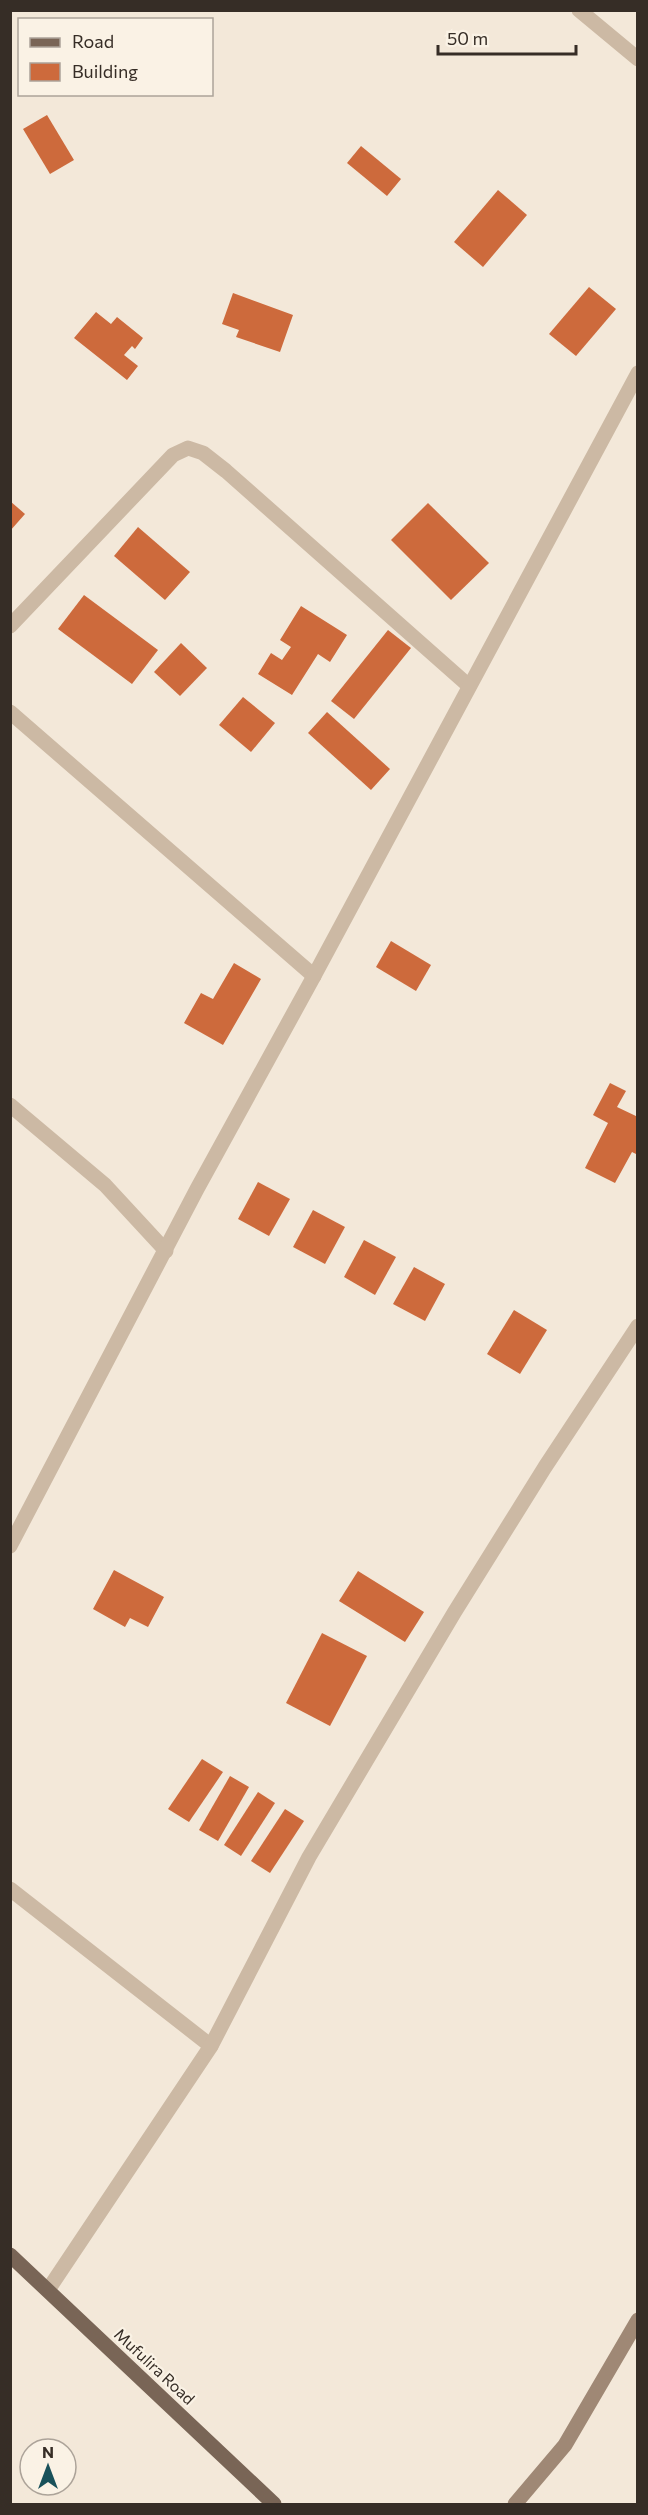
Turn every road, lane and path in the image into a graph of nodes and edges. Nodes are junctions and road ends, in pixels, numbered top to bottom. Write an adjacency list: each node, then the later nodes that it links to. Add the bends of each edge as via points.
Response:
1 (579, 10): 2 (street)
2 (638, 59)
3 (638, 373): 5 (street)
4 (10, 626): 5 (street, via 173,455 188,448 203,453 226,471)
5 (469, 686): 7 (street)
6 (10, 712): 7 (street)
7 (314, 976): 9 (street)
8 (10, 1105): 9 (street, via 105,1185)
9 (166, 1251): 11 (street)
10 (638, 1326): 13 (street, via 454,1613 309,1857)
11 (10, 1546)
12 (10, 1889): 13 (street)
13 (211, 2046): 15 (street)
14 (10, 2255): 15 (main road, Mufulira Road)
15 (48, 2290): 17 (main road, Mufulira Road)
16 (638, 2320): 18 (street, via 565,2445)
17 (274, 2505)
18 (515, 2505)

